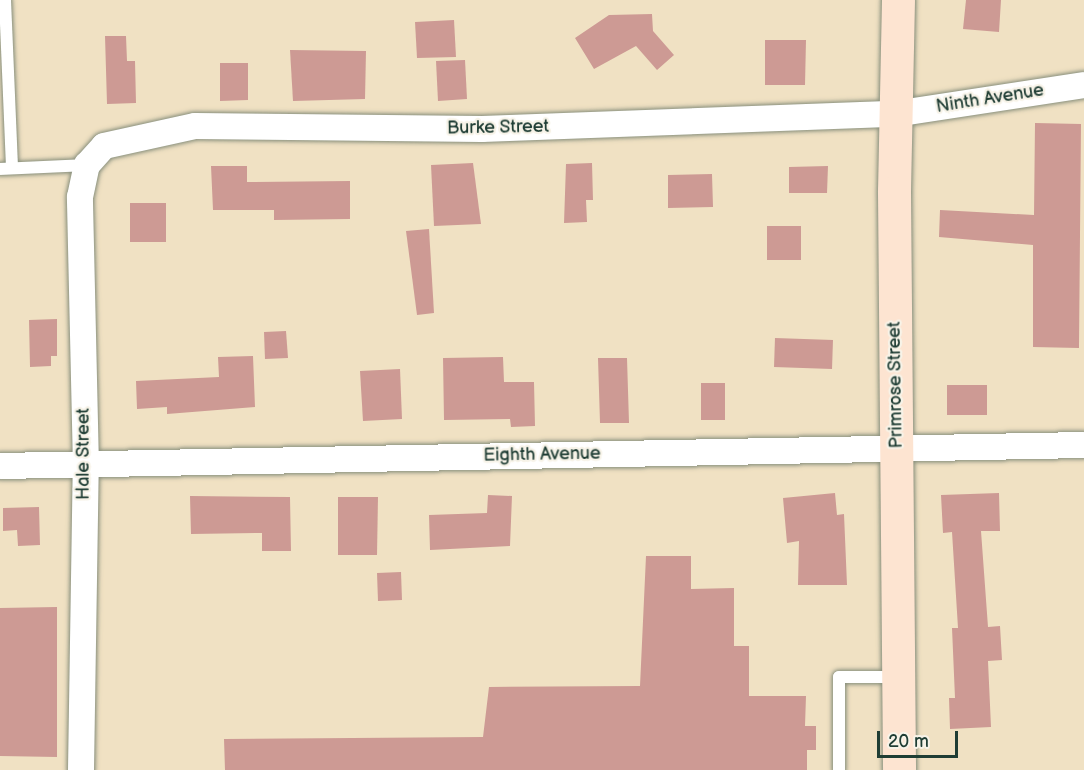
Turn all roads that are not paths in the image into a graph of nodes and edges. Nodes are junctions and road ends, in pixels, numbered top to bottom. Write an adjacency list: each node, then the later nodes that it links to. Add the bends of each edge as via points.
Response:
1 (5, 0): 7 (lane)
2 (898, 0): 4 (main road, Primrose Street)
3 (1084, 85): 4 (street, Ninth Avenue)
4 (895, 114): 5 (street, Burke Street, via 482,129 195,126); 9 (main road, Primrose Street)
5 (104, 146): 6 (street, Hale Street)
6 (87, 165): 7 (lane); 11 (street, Hale Street, via 80,197)
7 (6, 169)
8 (1084, 445): 9 (street, Eighth Avenue)
9 (897, 451): 11 (street, Eighth Avenue); 12 (main road, Primrose Street)
10 (0, 466): 11 (street, Eighth Avenue)
11 (86, 467): 13 (street, Hale Street)
12 (899, 677): 14 (lane, via 839,677); 15 (main road, Primrose Street)
13 (81, 770)
14 (839, 770)
15 (899, 770)

